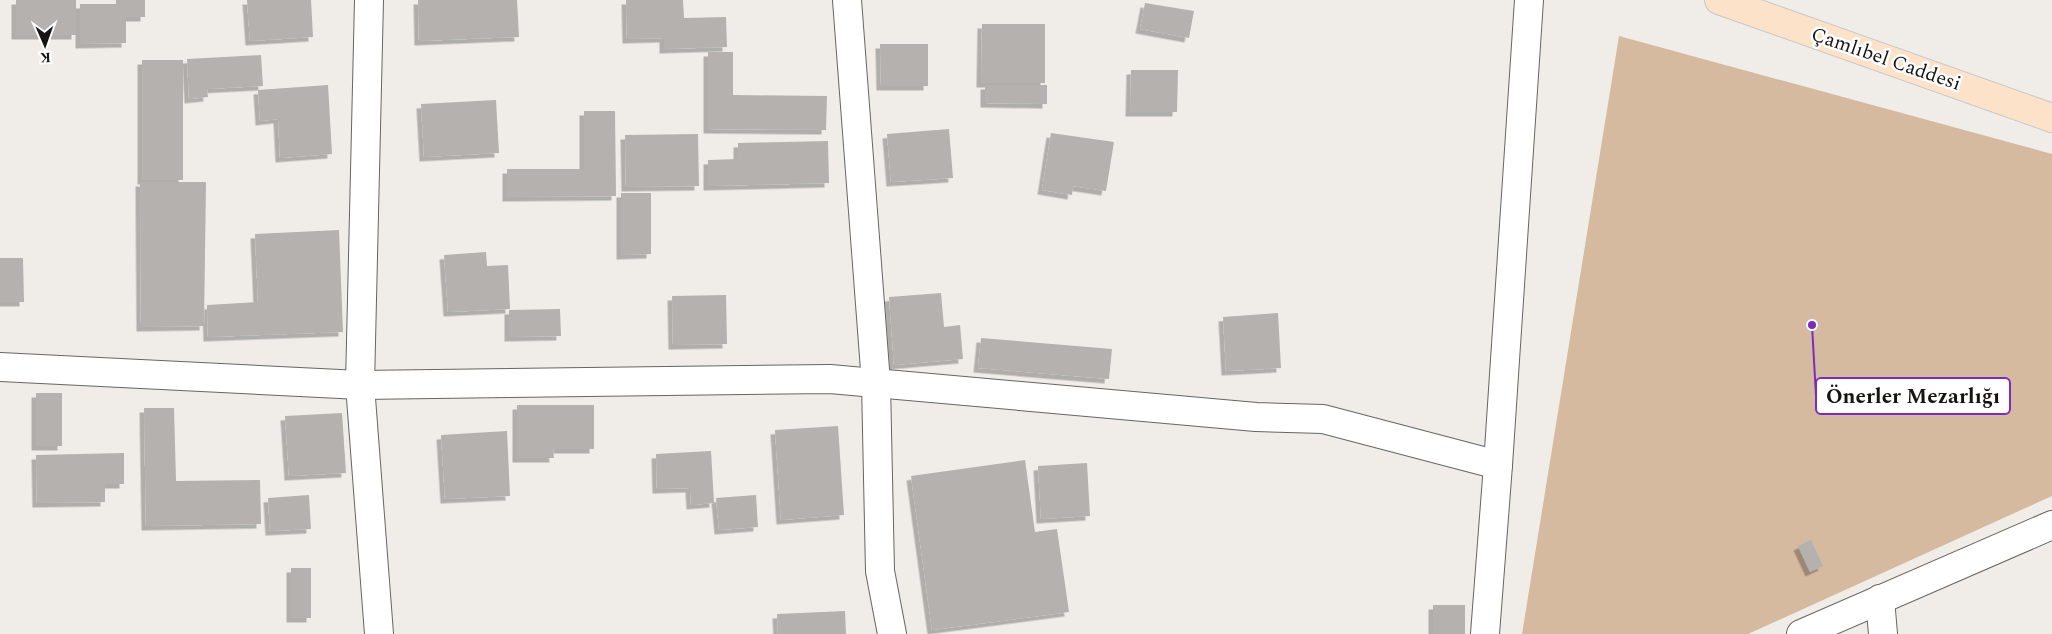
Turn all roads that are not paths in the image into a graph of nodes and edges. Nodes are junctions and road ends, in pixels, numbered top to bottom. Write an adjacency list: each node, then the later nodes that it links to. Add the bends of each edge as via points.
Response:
1 (369, 0): 8 (street)
2 (847, 0): 7 (street)
3 (1529, 0): 9 (street)
4 (1719, 0): 5 (main road, Çamlıbel Caddesi)
5 (2052, 118)
6 (0, 367): 8 (street)
7 (876, 383): 8 (street, via 830,379); 9 (street, via 1256,417 1323,420); 13 (street, via 880,571)
8 (360, 385): 12 (street)
9 (1498, 465): 14 (street)
10 (2052, 525): 11 (street)
11 (1880, 599): 15 (street); 16 (street)
12 (379, 634)
13 (892, 634)
14 (1485, 634)
15 (1800, 634)
16 (1883, 634)

